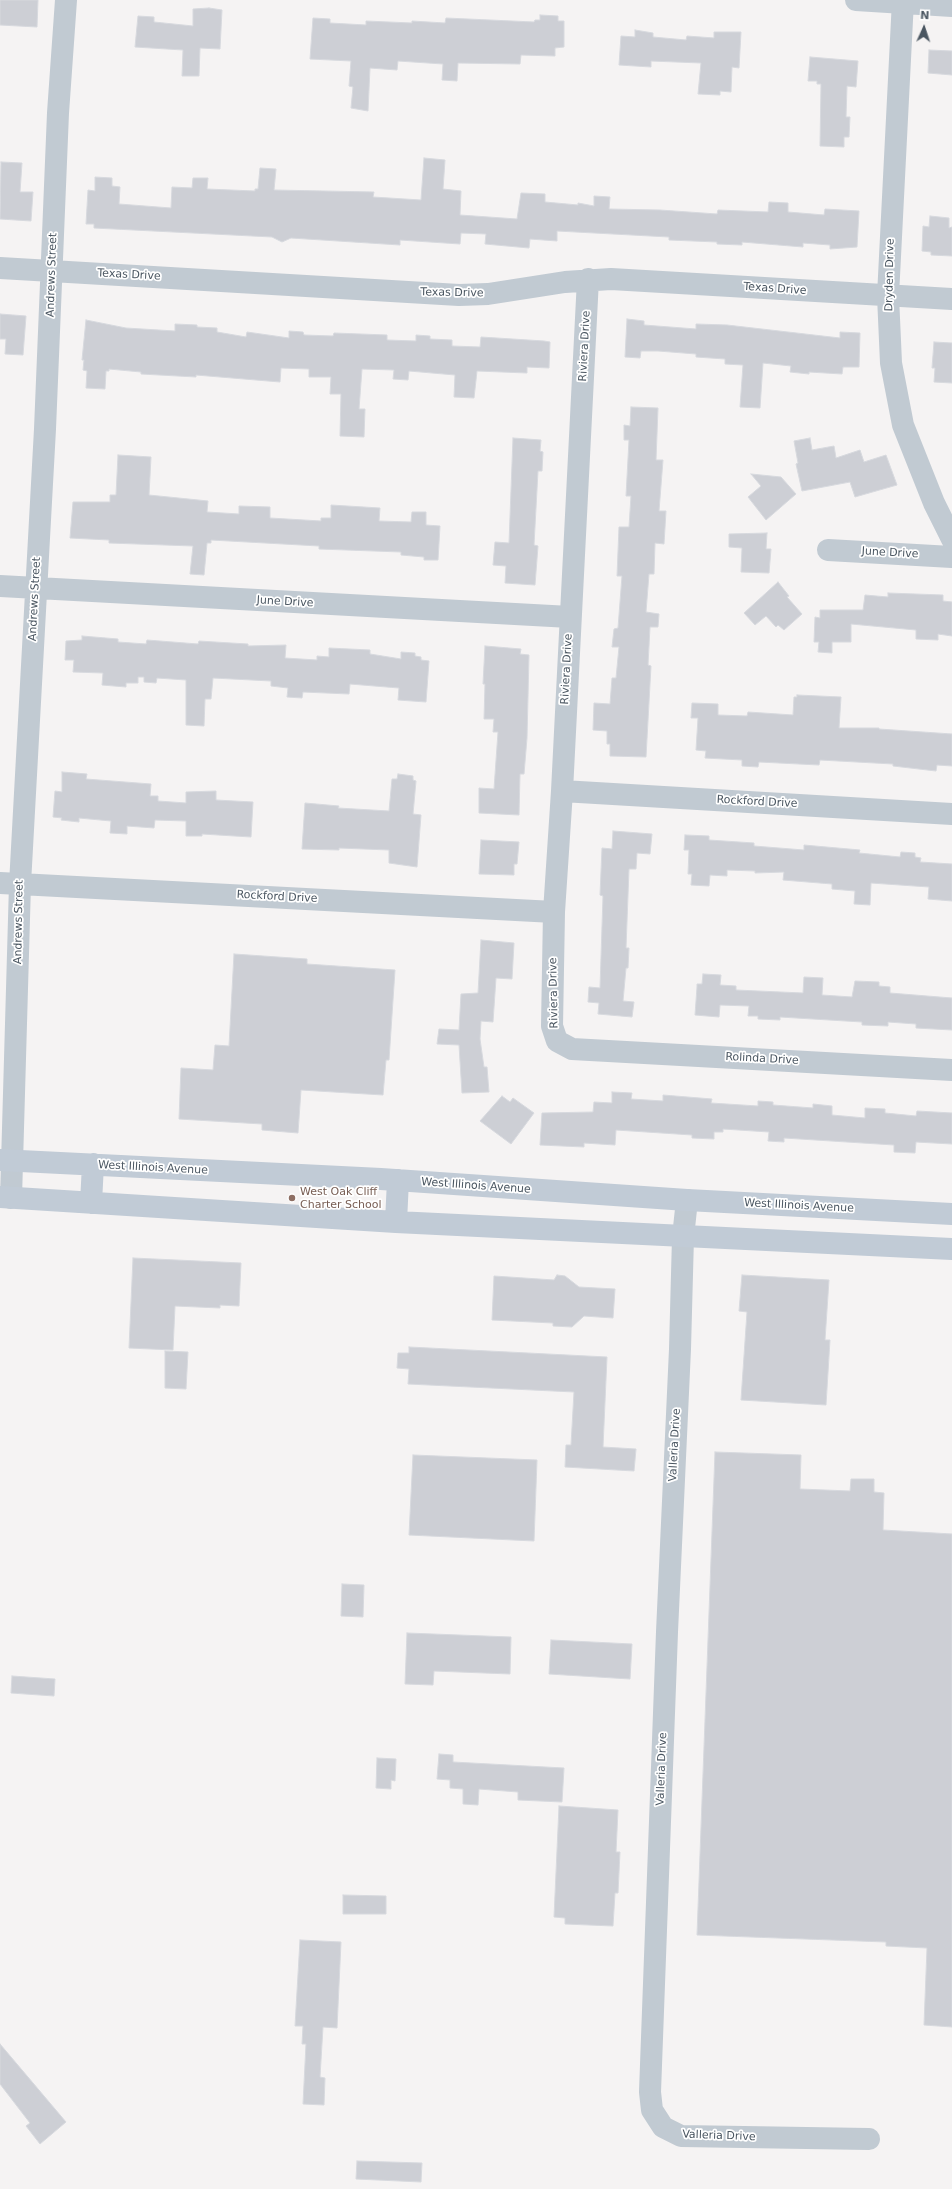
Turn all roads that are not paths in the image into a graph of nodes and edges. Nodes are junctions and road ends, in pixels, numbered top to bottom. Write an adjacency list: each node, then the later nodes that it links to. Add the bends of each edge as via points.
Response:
1 (66, 0): 6 (street, Andrews Street, via 58,113)
2 (856, 0): 3 (street)
3 (903, 1): 4 (street); 8 (street, Dryden Drive)
4 (952, 6)
5 (0, 268): 6 (street, Texas Drive)
6 (52, 271): 7 (street, Texas Drive, via 459,295 488,294); 14 (street, Andrews Street)
7 (588, 279): 8 (street, Texas Drive); 15 (street, Riviera Drive)
8 (888, 296): 9 (street, Texas Drive); 10 (street, Dryden Drive, via 891,363 903,425 934,503)
9 (952, 299)
10 (952, 539)
11 (828, 550): 12 (street, June Drive)
12 (952, 556)
13 (0, 586): 14 (street, June Drive)
14 (36, 588): 15 (street, June Drive); 18 (street, Andrews Street)
15 (570, 617): 16 (street, Riviera Drive)
16 (562, 790): 17 (street, Rockford Drive); 19 (street, Riviera Drive)
17 (952, 814)
18 (10, 884): 19 (street, Rockford Drive); 22 (street, Andrews Street)
19 (554, 912): 20 (street, Riviera Drive, via 552,1026 557,1041)
20 (572, 1049): 21 (street, Rolinda Drive)
21 (952, 1070)
22 (6, 1160): 23 (main road, West Illinois Avenue); 25 (street, Andrews Street)
23 (93, 1164): 24 (main road, West Illinois Avenue); 27 (main road)
24 (398, 1180): 26 (main road, West Illinois Avenue); 30 (main road)
25 (5, 1197): 27 (main road)
26 (687, 1200): 28 (main road, West Illinois Avenue); 31 (street, Valleria Drive)
27 (91, 1203): 30 (main road)
28 (921, 1212): 29 (main road, West Illinois Avenue); 32 (main road)
29 (952, 1214)
30 (396, 1222): 31 (main road)
31 (683, 1237): 32 (main road); 34 (street, Valleria Drive, via 655,1942 650,2092 652,2110 663,2127 680,2136)
32 (919, 1247): 33 (main road)
33 (952, 1249)
34 (869, 2139)

